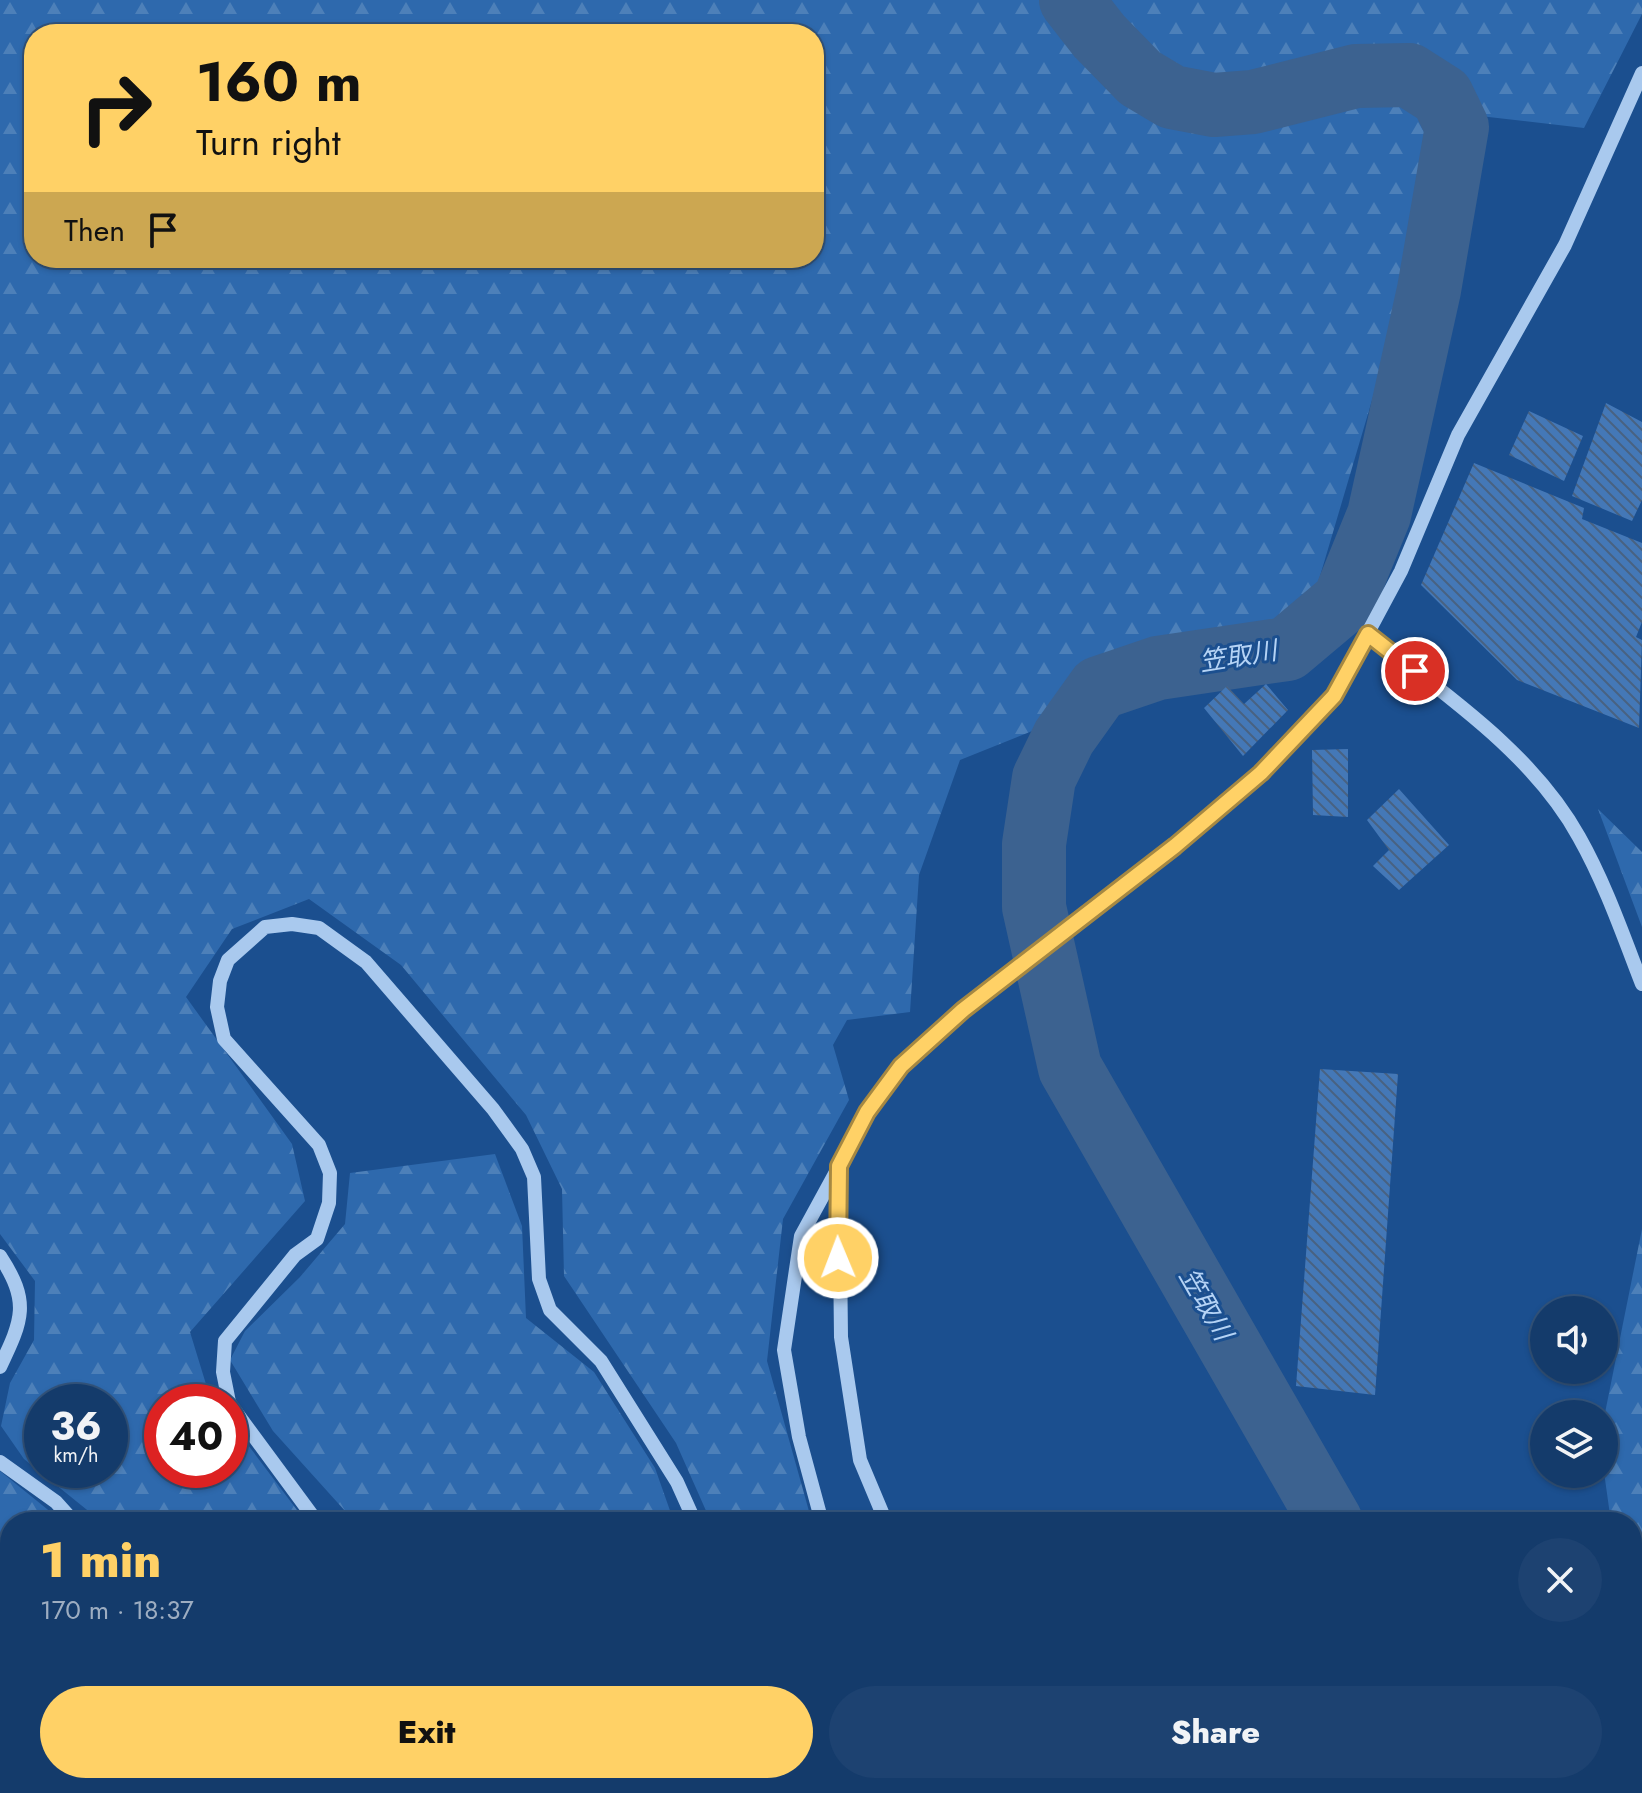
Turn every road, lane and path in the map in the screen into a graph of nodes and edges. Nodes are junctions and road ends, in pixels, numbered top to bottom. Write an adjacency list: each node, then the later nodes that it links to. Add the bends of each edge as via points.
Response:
1 (1642, 73): 2 (street, via 1565,245 1458,435 1401,571)
2 (1368, 634): 3 (street, via 1484,726 1540,783 1579,836); 4 (street, via 1334,696 1261,773 963,1010 901,1066 867,1112)
3 (1642, 984)
4 (839, 1166): 13 (street, via 801,1236 784,1350); 14 (street, via 841,1337 860,1460)
5 (0, 1256): 6 (street, via 18,1285 20,1319)
6 (0, 1367)
7 (226, 1384): 12 (street, via 225,1341 295,1255 317,1239 329,1203 330,1173 319,1145 224,1039 217,1007 220,981 228,960 265,927 319,928 366,962 522,1149 534,1177 539,1279 550,1310 601,1361)
8 (248, 1428): 11 (street)
9 (0, 1462): 10 (street)
10 (65, 1512)
11 (310, 1512)
12 (690, 1512)
13 (819, 1512)
14 (882, 1512)

